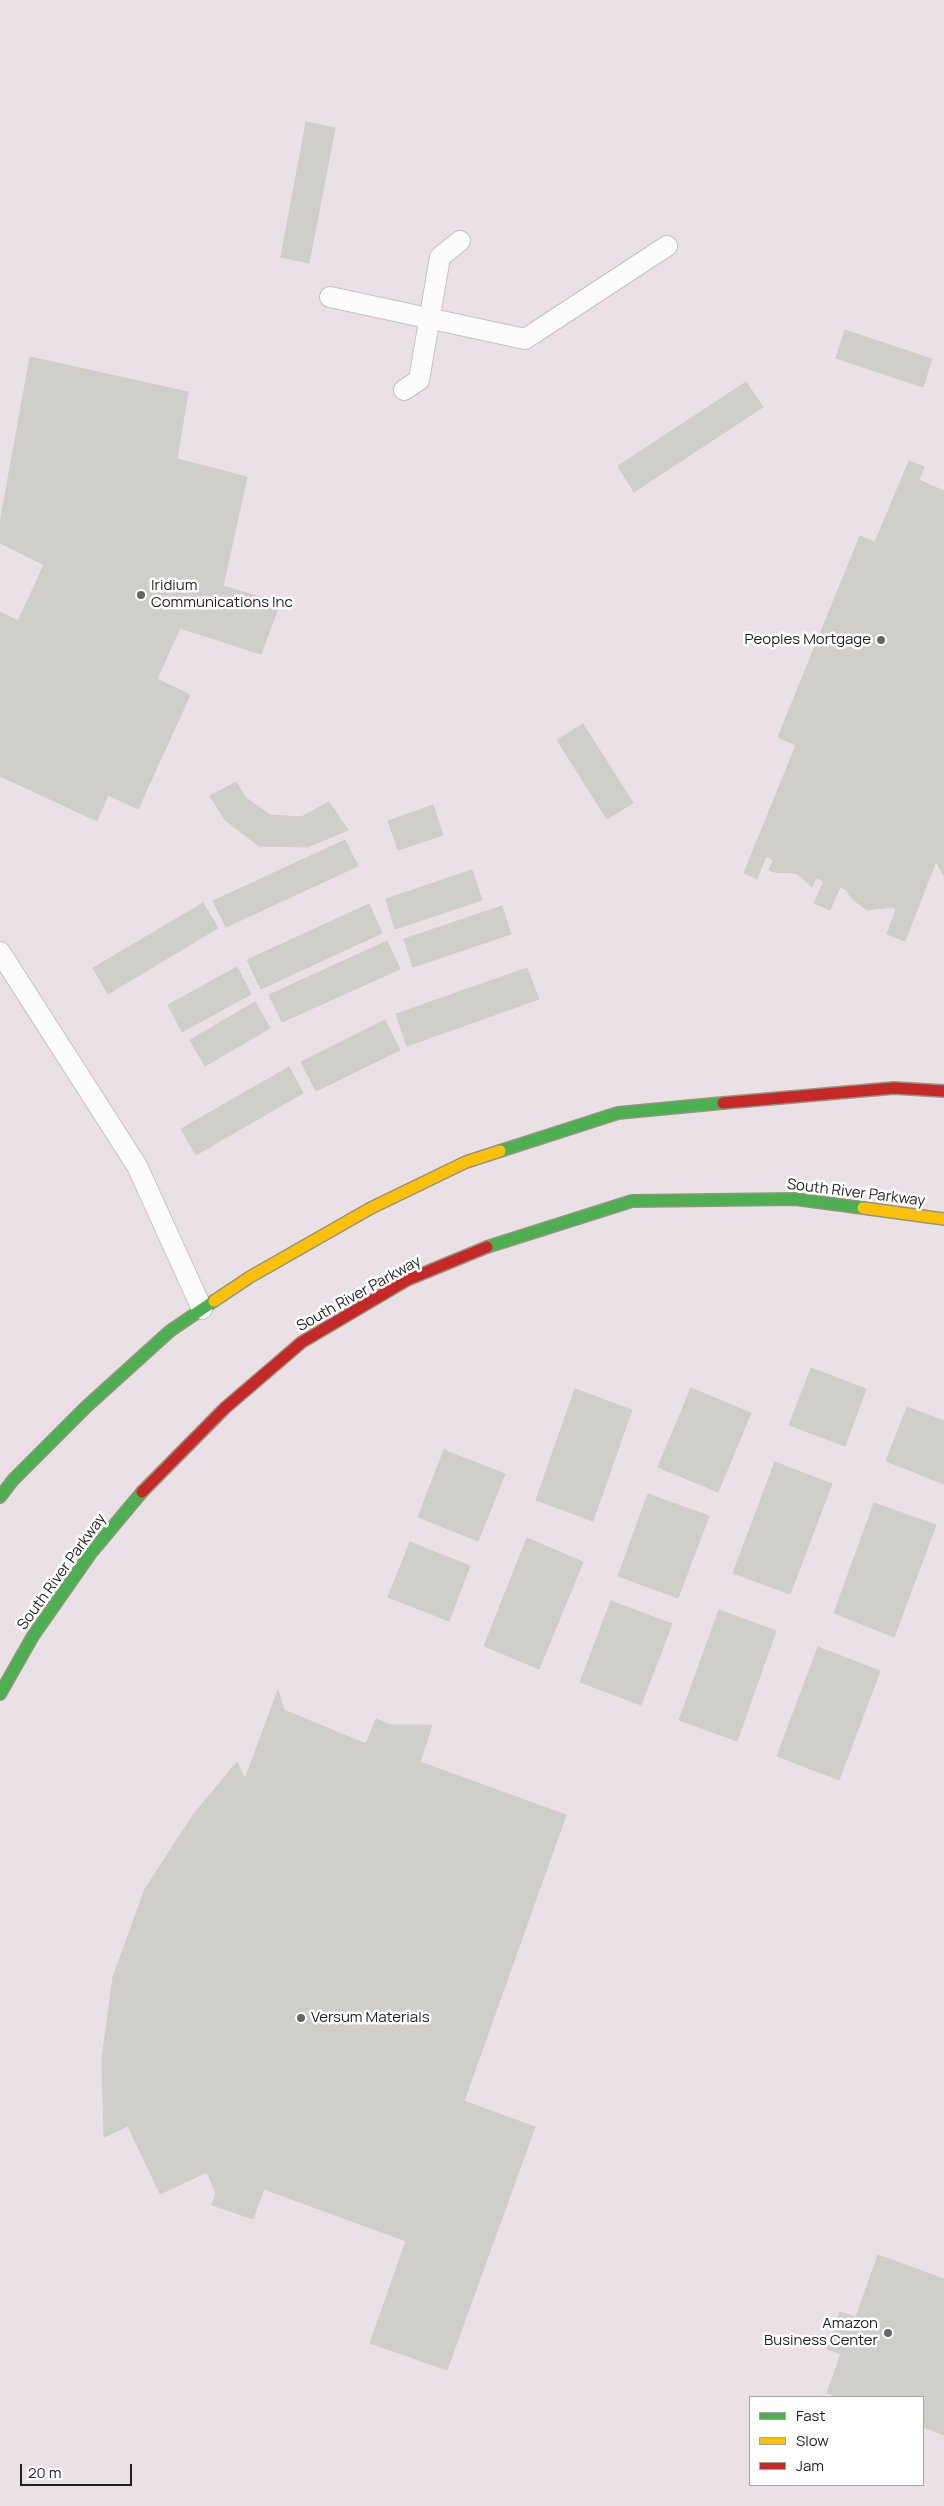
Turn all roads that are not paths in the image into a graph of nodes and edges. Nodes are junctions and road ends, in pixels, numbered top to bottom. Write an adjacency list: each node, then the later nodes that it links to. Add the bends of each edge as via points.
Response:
1 (460, 241): 4 (lane, via 440,257)
2 (667, 246): 4 (lane, via 525,338)
3 (330, 297): 4 (lane)
4 (429, 318): 5 (lane, via 419,380)
5 (404, 390)
6 (0, 952): 9 (lane, via 137,1166)
7 (944, 1091): 9 (street, via 894,1088 618,1113 466,1162 370,1208 250,1277)
8 (944, 1219): 11 (street, South River Parkway, via 795,1199 632,1201 501,1241 408,1280 302,1342 225,1408 150,1484 91,1553 33,1636)
9 (202, 1309): 10 (street, via 170,1331 86,1407)
10 (0, 1497)
11 (0, 1694)

